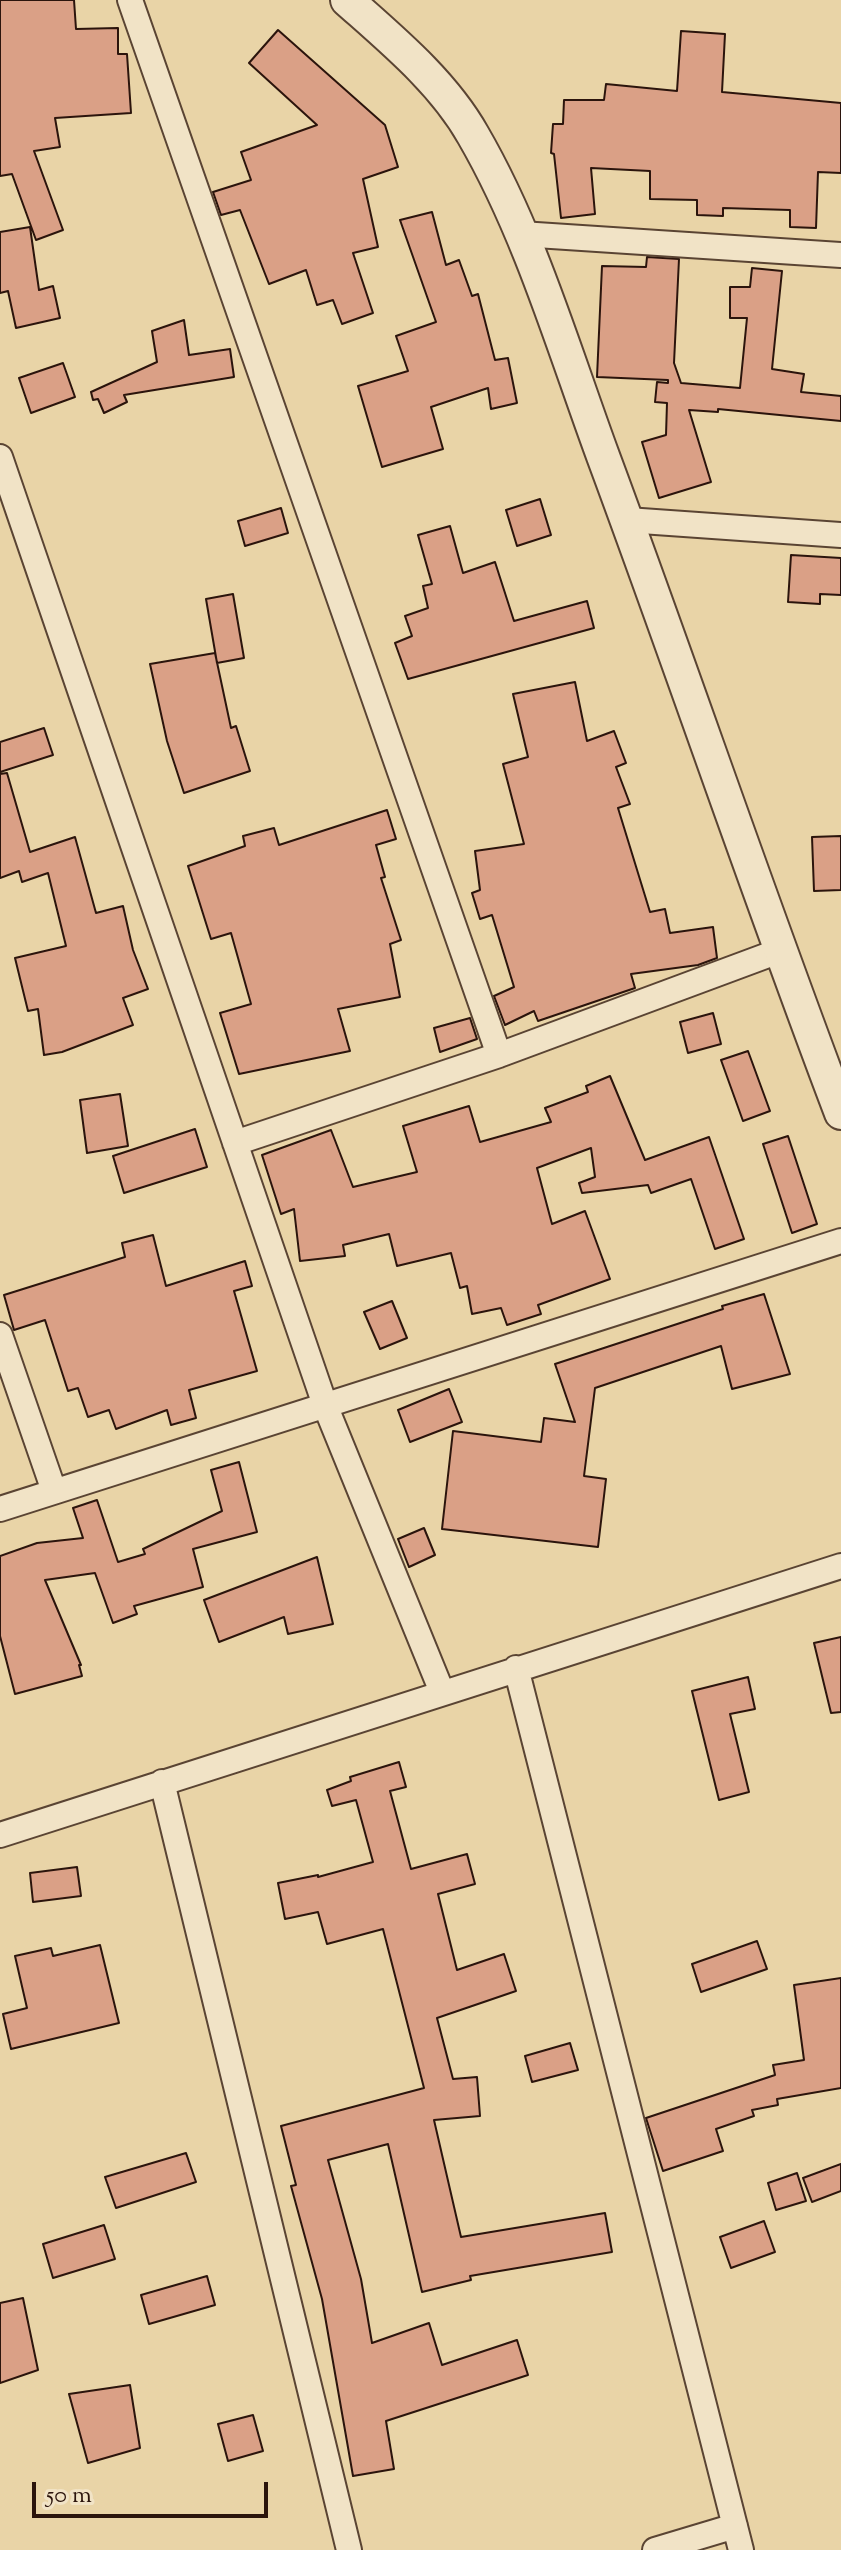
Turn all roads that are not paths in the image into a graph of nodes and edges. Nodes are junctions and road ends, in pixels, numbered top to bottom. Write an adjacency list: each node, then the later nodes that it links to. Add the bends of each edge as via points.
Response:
1 (130, 0): 9 (street)
2 (347, 0): 3 (street, via 440,90 473,134)
3 (521, 234): 4 (street); 6 (street)
4 (841, 255)
5 (0, 457): 11 (street)
6 (627, 520): 7 (street); 8 (street)
7 (841, 535)
8 (779, 951): 9 (street); 10 (street)
9 (499, 1055): 11 (street)
10 (841, 1113)
11 (235, 1143): 14 (street)
12 (841, 1241): 14 (street)
13 (0, 1335): 15 (street)
14 (325, 1405): 15 (street); 19 (street)
15 (54, 1491): 16 (street)
16 (0, 1509)
17 (841, 1566): 18 (street)
18 (516, 1668): 19 (street); 22 (street)
19 (442, 1692): 20 (street)
20 (162, 1782): 21 (street); 23 (street)
21 (0, 1835)
22 (738, 2538): 24 (street)
23 (349, 2550)
24 (655, 2550)

